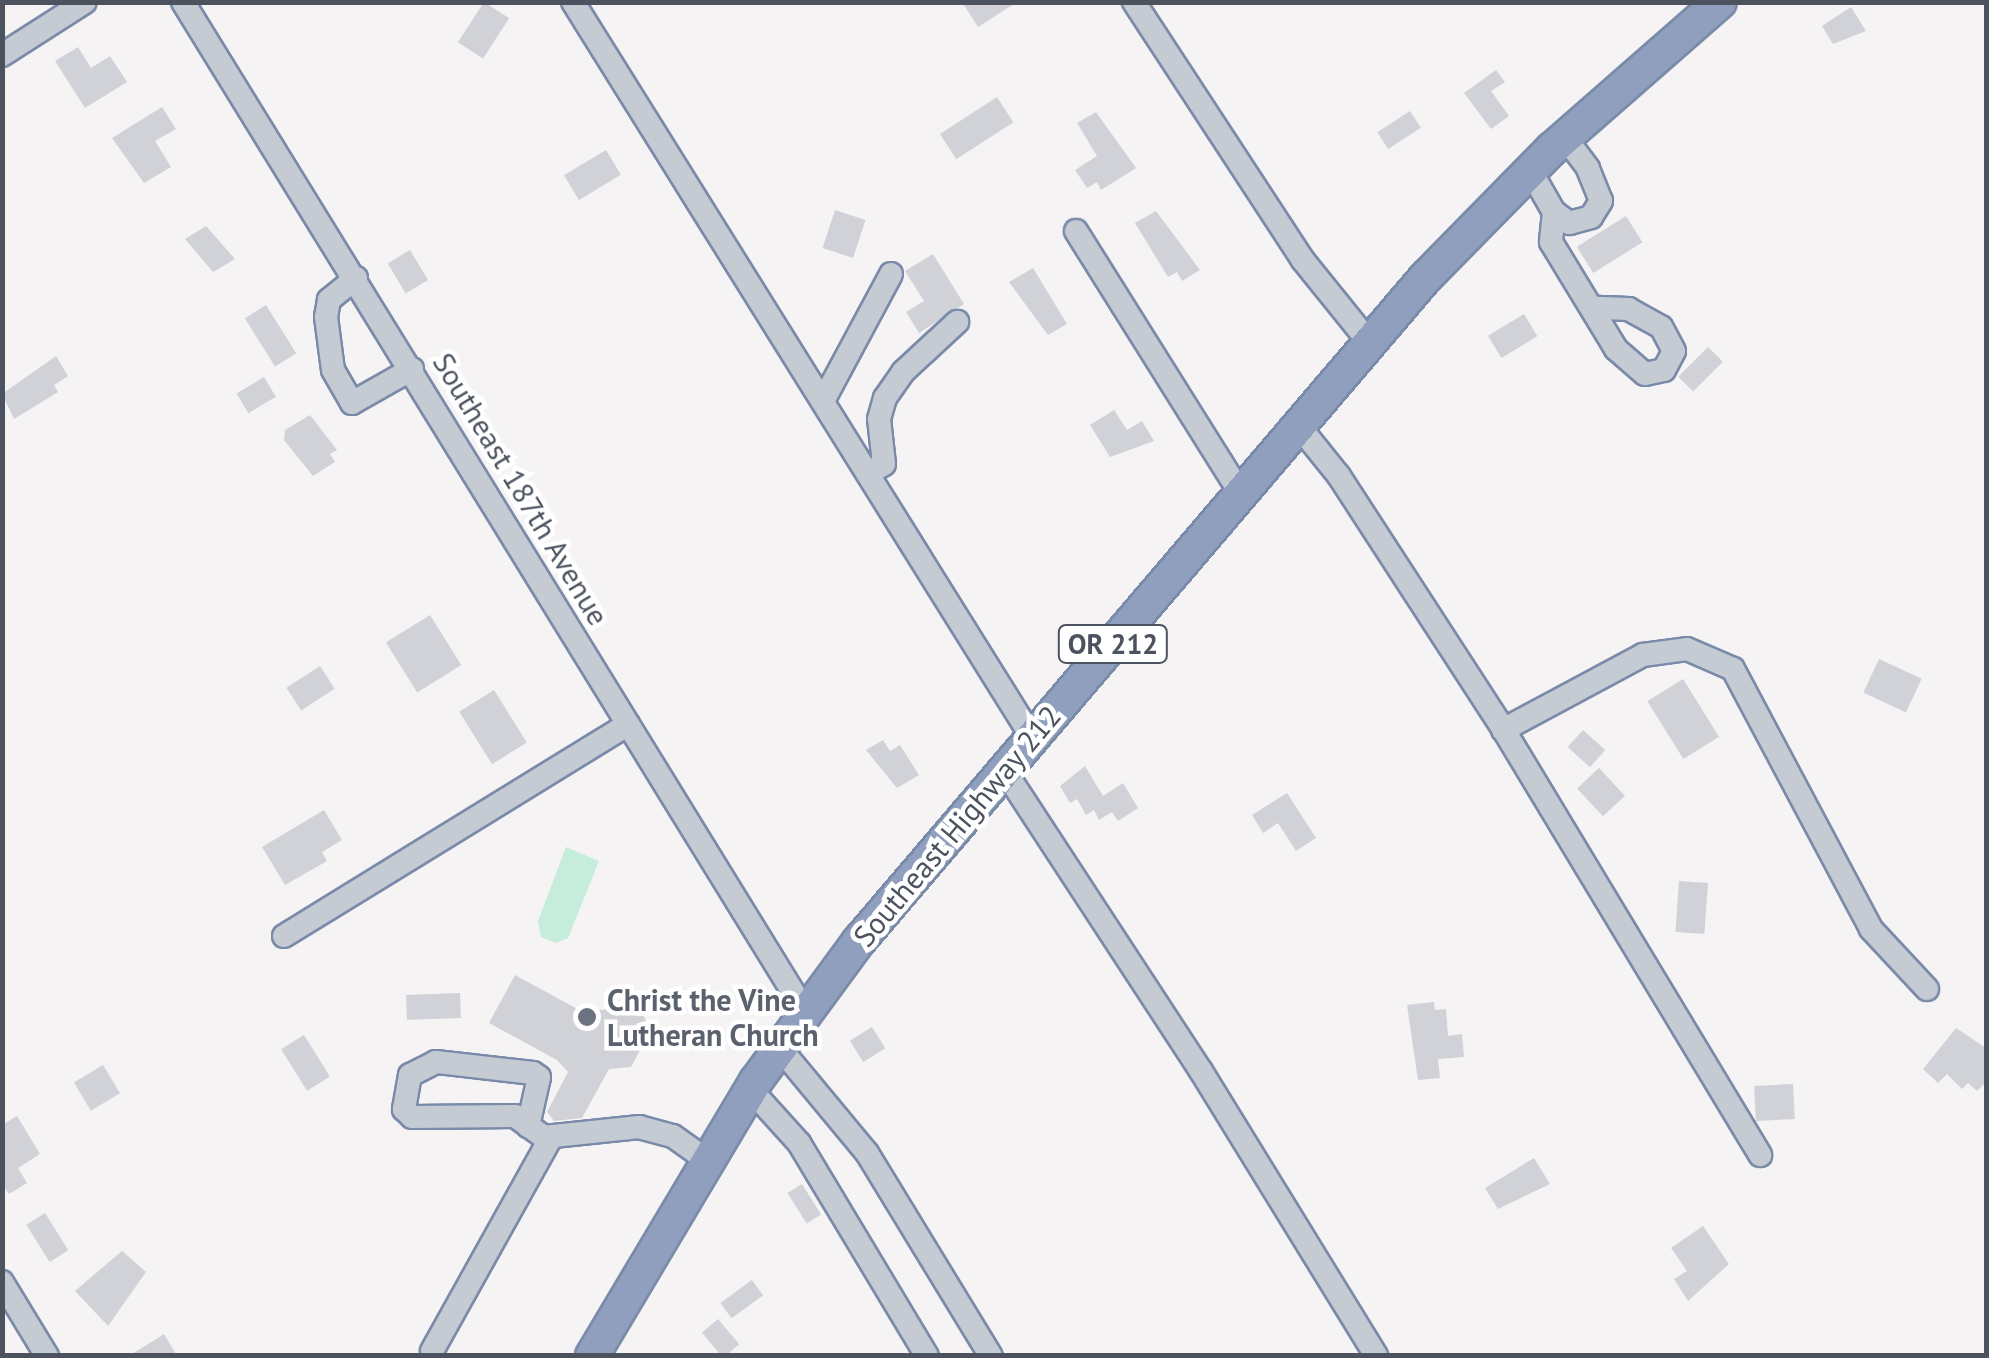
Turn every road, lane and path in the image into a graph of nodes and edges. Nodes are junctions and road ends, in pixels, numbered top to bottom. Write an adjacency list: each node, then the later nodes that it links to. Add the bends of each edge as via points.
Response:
1 (85, 2): 6 (street)
2 (182, 2): 12 (street, Southeast 187th Avenue)
3 (573, 2): 17 (street)
4 (1134, 2): 15 (street, via 1302,259)
5 (1720, 2): 7 (highway, Southeast Highway 212 / OR 212)
6 (2, 55)
7 (1564, 138): 8 (highway, Southeast Highway 212 / OR 212); 9 (street, via 1588,168 1602,202 1591,218 1569,223)
8 (1530, 170): 9 (street); 15 (highway, Southeast Highway 212 / OR 212)
9 (1554, 212): 13 (street, via 1551,242)
10 (1076, 231): 20 (street)
11 (891, 274): 17 (street)
12 (356, 278): 16 (street, Southeast 187th Avenue); 16 (street, via 328,300 326,317 333,370 352,403)
13 (1596, 308)
14 (957, 322): 19 (street, via 902,372 885,398 879,420 884,464)
15 (1369, 342): 18 (highway, Southeast Highway 212 / OR 212)
16 (412, 369): 21 (street, Southeast 187th Avenue)
17 (823, 402): 19 (street)
18 (1298, 425): 20 (highway, Southeast Highway 212 / OR 212); 22 (street, via 1339,476)
19 (869, 472): 23 (street)
20 (1241, 494): 23 (highway, Southeast Highway 212 / OR 212)
21 (628, 724): 25 (street); 27 (street, Southeast 187th Avenue)
22 (1504, 730): 26 (street, via 1643,655 1687,649 1732,668 1871,929); 32 (street)
23 (1032, 737): 24 (highway, Southeast Highway 212 / OR 212)
24 (1004, 770): 27 (highway, Southeast Highway 212 / OR 212); 40 (street, via 1202,1071)
25 (284, 936)
26 (1926, 989)
27 (804, 1010): 28 (highway, Southeast Highway 212 / OR 212)
28 (779, 1047): 29 (highway, Southeast Highway 212 / OR 212); 39 (street, via 867,1153)
29 (751, 1090): 33 (highway, Southeast Highway 212 / OR 212); 38 (street, via 799,1143)
30 (528, 1126): 30 (street, via 515,1116 412,1117 404,1109 410,1075 436,1062 534,1072 539,1077); 31 (street)
31 (551, 1137): 33 (street, via 639,1127 673,1136); 35 (street)
32 (1760, 1155)
33 (708, 1161): 37 (highway, Southeast Highway 212 / OR 212)
34 (2, 1282): 36 (street)
35 (432, 1351)
36 (48, 1356)
37 (592, 1356)
38 (927, 1356)
39 (991, 1356)
40 (1376, 1356)

